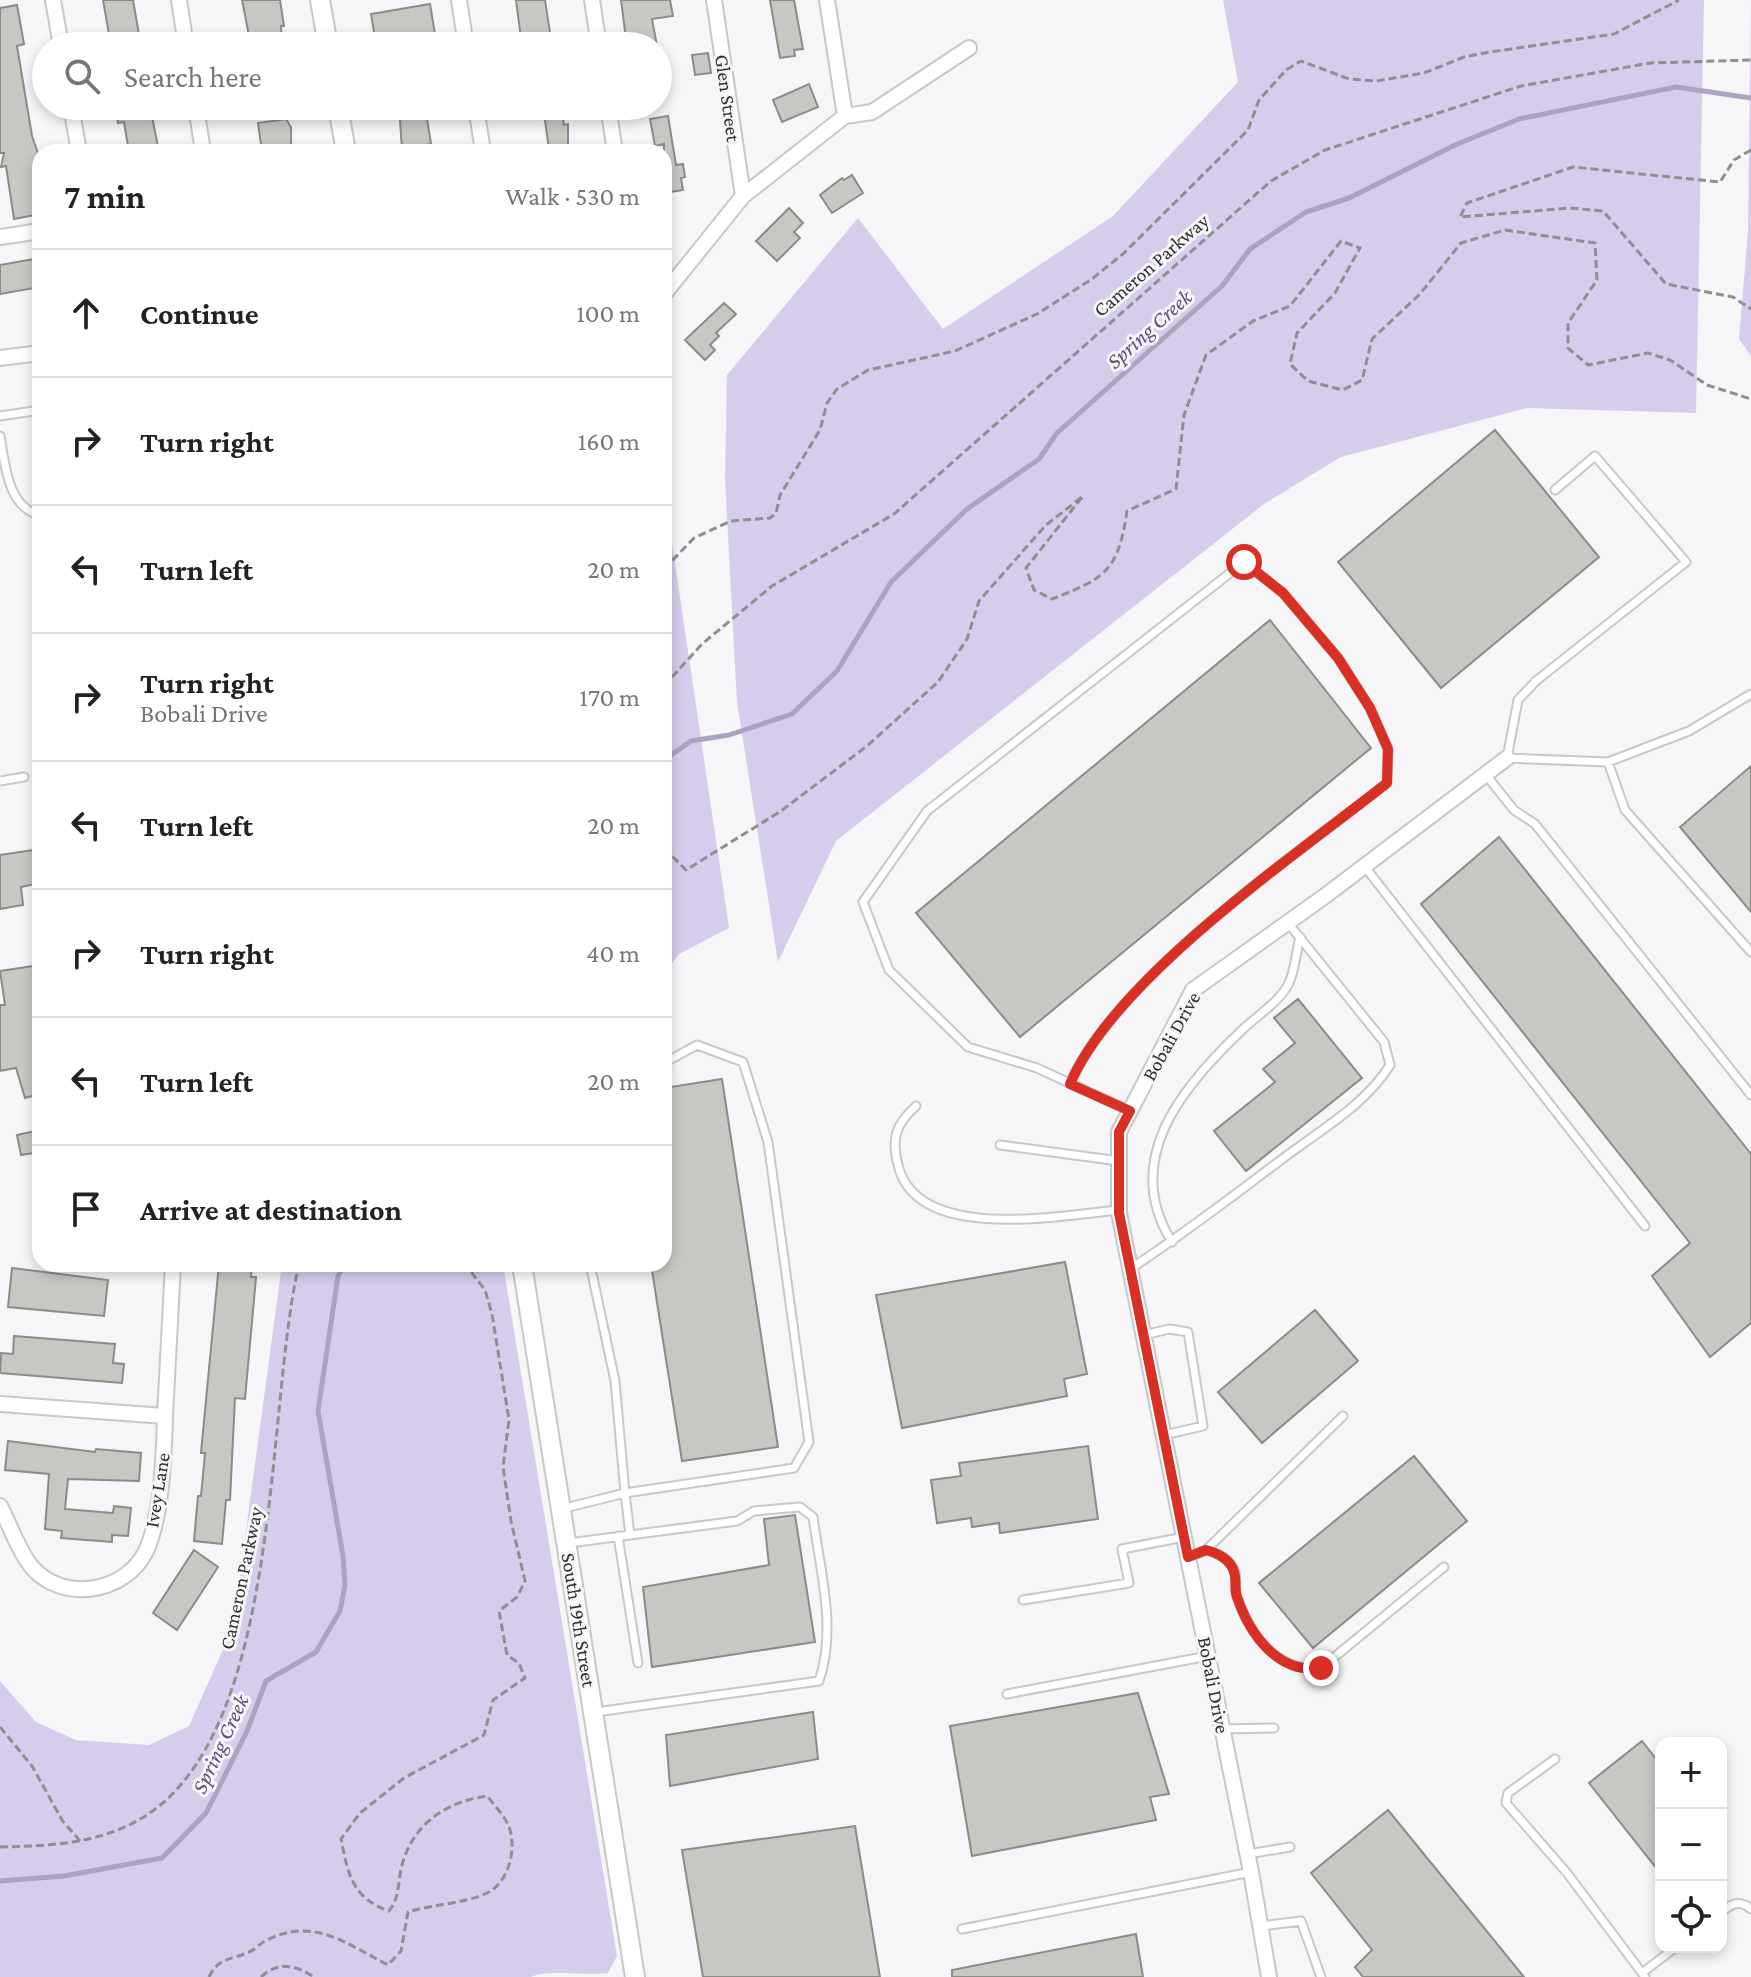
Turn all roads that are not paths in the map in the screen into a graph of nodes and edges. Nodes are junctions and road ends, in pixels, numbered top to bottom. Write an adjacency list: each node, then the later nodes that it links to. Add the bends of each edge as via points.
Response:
1 (53, 0): 8 (street)
2 (179, 0): 9 (street)
3 (320, 0): 10 (street)
4 (459, 0): 11 (street)
5 (592, 0): 12 (street)
6 (714, 0): 25 (street, Glen Street)
7 (827, 0): 14 (street)
8 (59, 32)
9 (184, 32)
10 (326, 32)
11 (464, 32)
12 (597, 32)
13 (969, 48): 14 (street, via 872,112)
14 (845, 116): 25 (street)
15 (73, 120): 20 (street)
16 (198, 120): 21 (street)
17 (340, 120): 22 (street)
18 (478, 120): 23 (street)
19 (610, 120): 24 (street)
20 (78, 144)
21 (202, 144)
22 (345, 144)
23 (482, 144)
24 (614, 144)
25 (743, 196): 28 (street)
26 (32, 232): 27 (street)
27 (0, 237)
28 (672, 284)
29 (32, 354): 30 (street)
30 (0, 358)
31 (32, 411): 32 (lane)
32 (0, 416)
33 (0, 436): 35 (lane, via 21,507)
34 (1555, 490): 37 (lane, via 1595,456 1686,562 1518,700)
35 (32, 512)
36 (1751, 694): 38 (lane, via 1689,731)
37 (1507, 758): 38 (lane); 39 (street, Bobali Drive)
38 (1608, 762): 45 (lane, via 1625,810)
39 (1485, 774): 42 (street, Bobali Drive); 48 (lane, via 1514,810 1535,824)
40 (24, 777): 41 (lane)
41 (0, 781)
42 (1364, 865): 43 (street, Bobali Drive); 54 (lane)
43 (1288, 923): 44 (lane); 50 (street, Bobali Drive, via 1193,990)
44 (1300, 937): 55 (lane, via 1288,986 1182,1097 1155,1146 1151,1185 1160,1224); 55 (lane, via 1384,1042 1390,1065 1378,1085)
45 (1751, 952)
46 (672, 1059): 65 (lane, via 697,1045 743,1062 768,1142 809,1442 794,1468)
47 (1070, 1084): 47 (lane, via 968,1047 889,970 863,902 927,811 1244,562 1283,593 1338,658 1388,749 1387,783 1187,942 1083,1055); 50 (lane)
48 (1751, 1095)
49 (916, 1106): 53 (lane, via 898,1122 893,1146 900,1176 934,1209 996,1220)
50 (1130, 1111): 52 (street, Bobali Drive, via 1119,1132)
51 (1000, 1145): 52 (lane)
52 (1119, 1161): 53 (street, Bobali Drive)
53 (1119, 1210): 56 (street, Bobali Drive)
54 (1645, 1226)
55 (1172, 1242): 56 (lane)
56 (1130, 1269): 60 (street, Bobali Drive)
57 (173, 1272): 62 (street, Ivey Lane)
58 (523, 1272): 67 (street, South 19th Street)
59 (592, 1272): 65 (lane, via 615,1381)
60 (1144, 1335): 64 (street, Bobali Drive); 64 (lane, via 1169,1329 1188,1332 1203,1426)
61 (0, 1404): 62 (street)
62 (165, 1416): 66 (street, Ivey Lane, via 164,1453 146,1551 132,1571 109,1586 76,1590 47,1582 30,1565)
63 (1343, 1416): 72 (lane)
64 (1164, 1435): 70 (street, Bobali Drive)
65 (625, 1493): 67 (lane); 68 (lane)
66 (0, 1506)
67 (561, 1509): 71 (street, South 19th Street)
68 (630, 1535): 69 (lane); 79 (lane, via 800,1507 813,1517 828,1633 825,1662 819,1681)
69 (618, 1536): 71 (lane); 77 (lane)
70 (1184, 1537): 73 (street, Bobali Drive); 75 (lane, via 1122,1549 1129,1583)
71 (567, 1543): 79 (street, South 19th Street)
72 (1206, 1550): 73 (lane); 74 (lane, via 1216,1552 1234,1571 1235,1593 1247,1621 1270,1652 1287,1666 1305,1670 1321,1668)
73 (1188, 1557): 76 (street, Bobali Drive)
74 (1444, 1567)
75 (1023, 1600)
76 (1208, 1656): 78 (lane); 81 (street, Bobali Drive)
77 (638, 1663)
78 (1007, 1694)
79 (593, 1713): 92 (street, South 19th Street)
80 (1274, 1728): 81 (lane)
81 (1223, 1729): 84 (street, Bobali Drive)
82 (1555, 1759): 91 (lane, via 1508,1793 1506,1803)
83 (1290, 1847): 84 (lane)
84 (1248, 1854): 85 (street, Bobali Drive)
85 (1251, 1872): 88 (street, Bobali Drive); 89 (lane)
86 (1727, 1908): 87 (lane, via 1741,1902)
87 (1751, 1909)
88 (1261, 1926): 93 (street, Bobali Drive); 94 (lane, via 1301,1921)
89 (962, 1929)
90 (1669, 1953): 91 (lane)
91 (1644, 1975)
92 (635, 1977)
93 (1269, 1977)
94 (1321, 1977)

